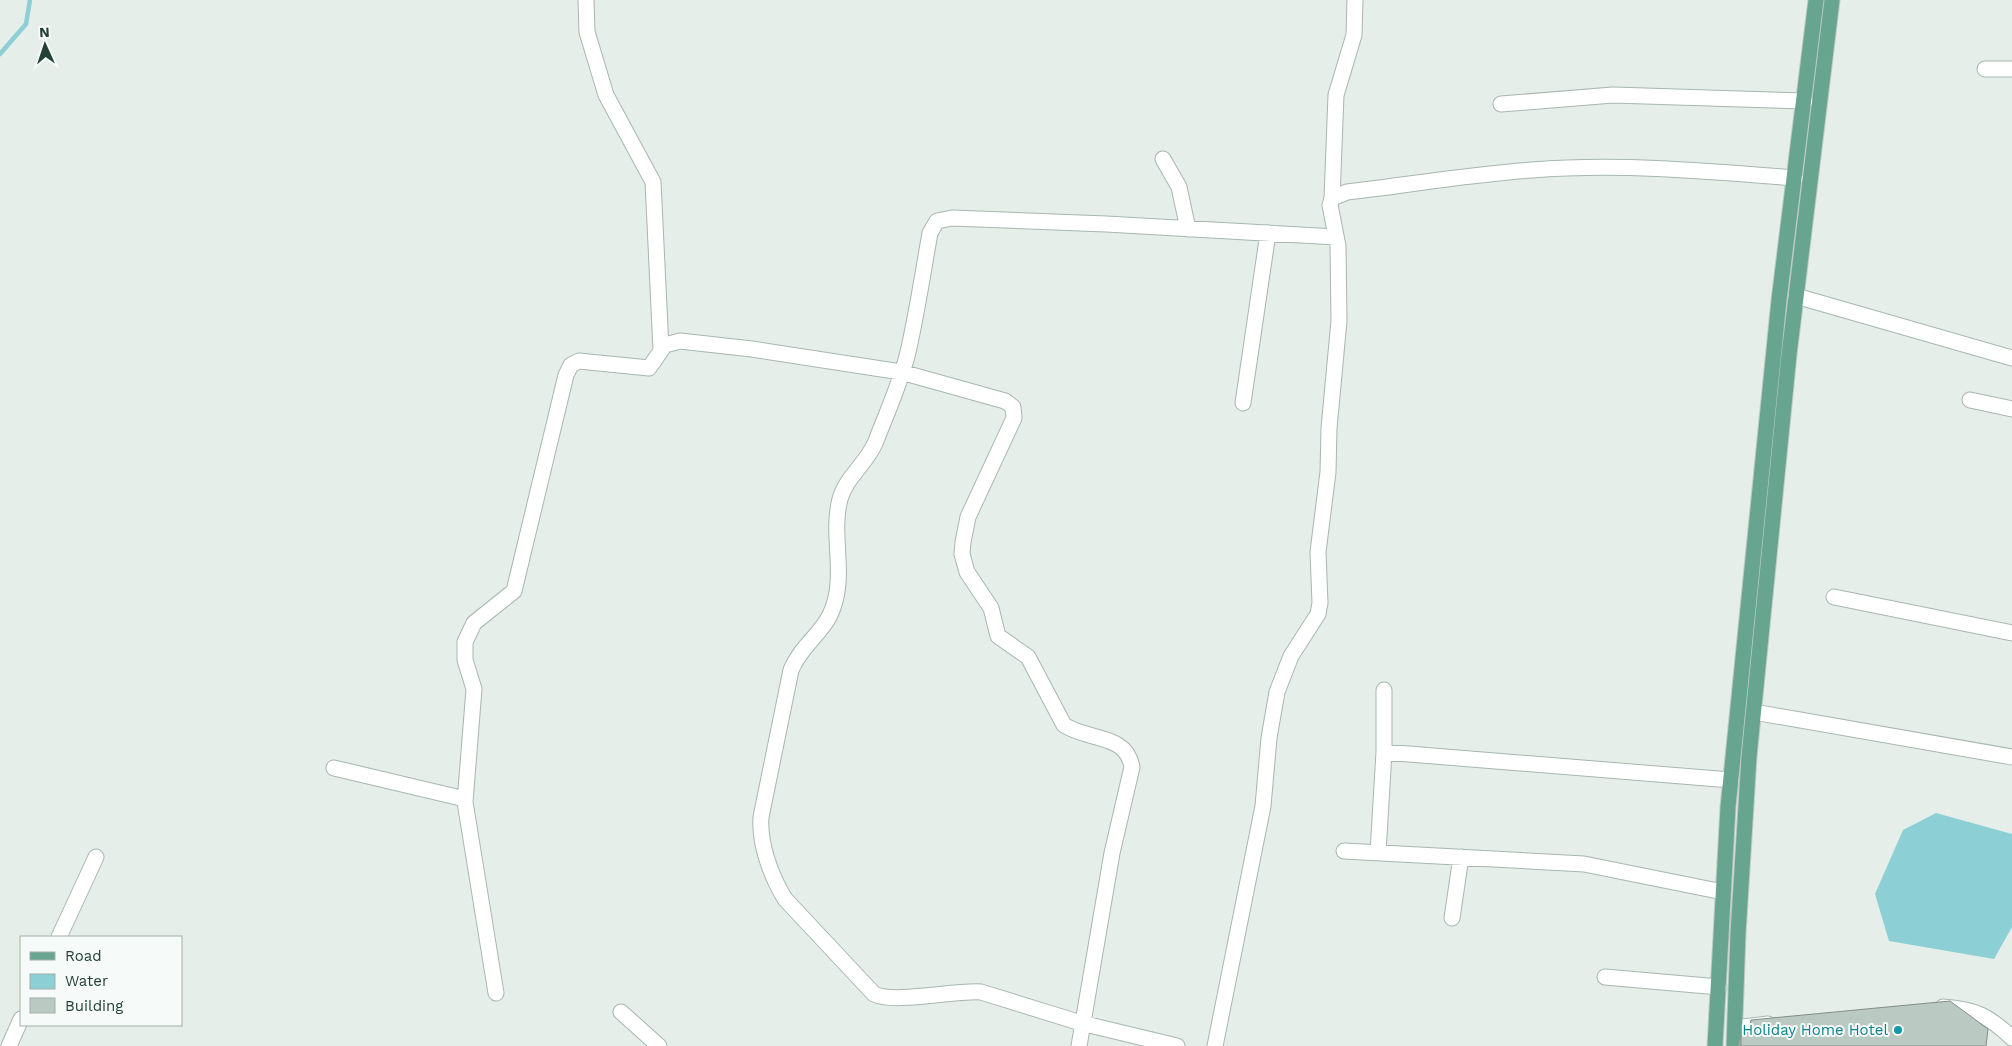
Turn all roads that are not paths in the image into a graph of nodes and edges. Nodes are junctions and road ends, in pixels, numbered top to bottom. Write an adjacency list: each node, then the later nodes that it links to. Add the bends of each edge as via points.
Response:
1 (586, 0): 18 (street, via 587,32 606,95 653,182)
2 (1355, 0): 13 (street, via 1354,35 1336,95)
3 (1816, 0): 5 (main road)
4 (1832, 0): 6 (main road)
5 (1811, 53): 6 (main road); 9 (main road)
6 (1827, 54): 17 (main road)
7 (1984, 68): 8 (street)
8 (2012, 68)
9 (1805, 101): 10 (street, via 1613,95); 12 (main road)
10 (1501, 104)
11 (1163, 159): 14 (street, via 1179,187)
12 (1795, 178): 13 (street, via 1699,170 1577,168 1533,170 1347,192); 31 (main road, via 1779,300)
13 (1332, 198): 16 (street, via 1330,205)
14 (1188, 228): 15 (street); 20 (street, via 952,218 937,221 930,232 908,354)
15 (1268, 233): 16 (street); 22 (street)
16 (1336, 237): 54 (street, via 1339,321 1328,472 1318,552 1320,603 1318,614 1291,656 1277,692 1263,806)
17 (1796, 296): 19 (street); 27 (main road)
18 (661, 349): 20 (street, via 670,342 680,341); 32 (street, via 649,368 579,361 568,370 514,590 474,624 466,637 465,660 474,689)
19 (2012, 358)
20 (901, 372): 47 (street, via 1014,406 1014,418 964,528 962,554 967,572 991,608 998,636 1028,656 1064,725 1115,743 1130,757 1132,767 1112,853); 47 (street, via 874,447 847,484 841,498 836,518 839,575 834,603 830,616 799,653 792,670 761,817 763,845 785,899 874,994 888,998 981,992)
21 (1970, 400): 23 (street)
22 (1243, 403)
23 (2012, 409)
24 (1834, 597): 25 (street)
25 (2012, 633)
26 (1384, 690): 28 (street)
27 (1754, 712): 29 (street); 48 (main road, via 1746,792)
28 (1384, 752): 31 (street); 34 (street)
29 (2012, 756)
30 (334, 768): 32 (street)
31 (1731, 780): 37 (main road)
32 (466, 799): 42 (street)
33 (1344, 851): 34 (street)
34 (1378, 853): 36 (street)
35 (96, 857): 39 (street)
36 (1461, 857): 37 (street, via 1584,864); 38 (street)
37 (1723, 892): 41 (main road)
38 (1452, 918)
39 (59, 936)
40 (1605, 977): 41 (street)
41 (1719, 987): 55 (main road)
42 (496, 993)
43 (1932, 1006): 49 (street, via 1955,1008 1993,1020)
44 (621, 1012): 51 (street)
45 (20, 1021): 50 (street)
46 (1784, 1022): 48 (street)
47 (1081, 1023): 52 (street); 53 (street)
48 (1736, 1028): 56 (main road)
49 (2012, 1038)
50 (9, 1046)
51 (659, 1046)
52 (1079, 1046)
53 (1177, 1046)
54 (1215, 1046)
55 (1715, 1046)
56 (1734, 1046)

